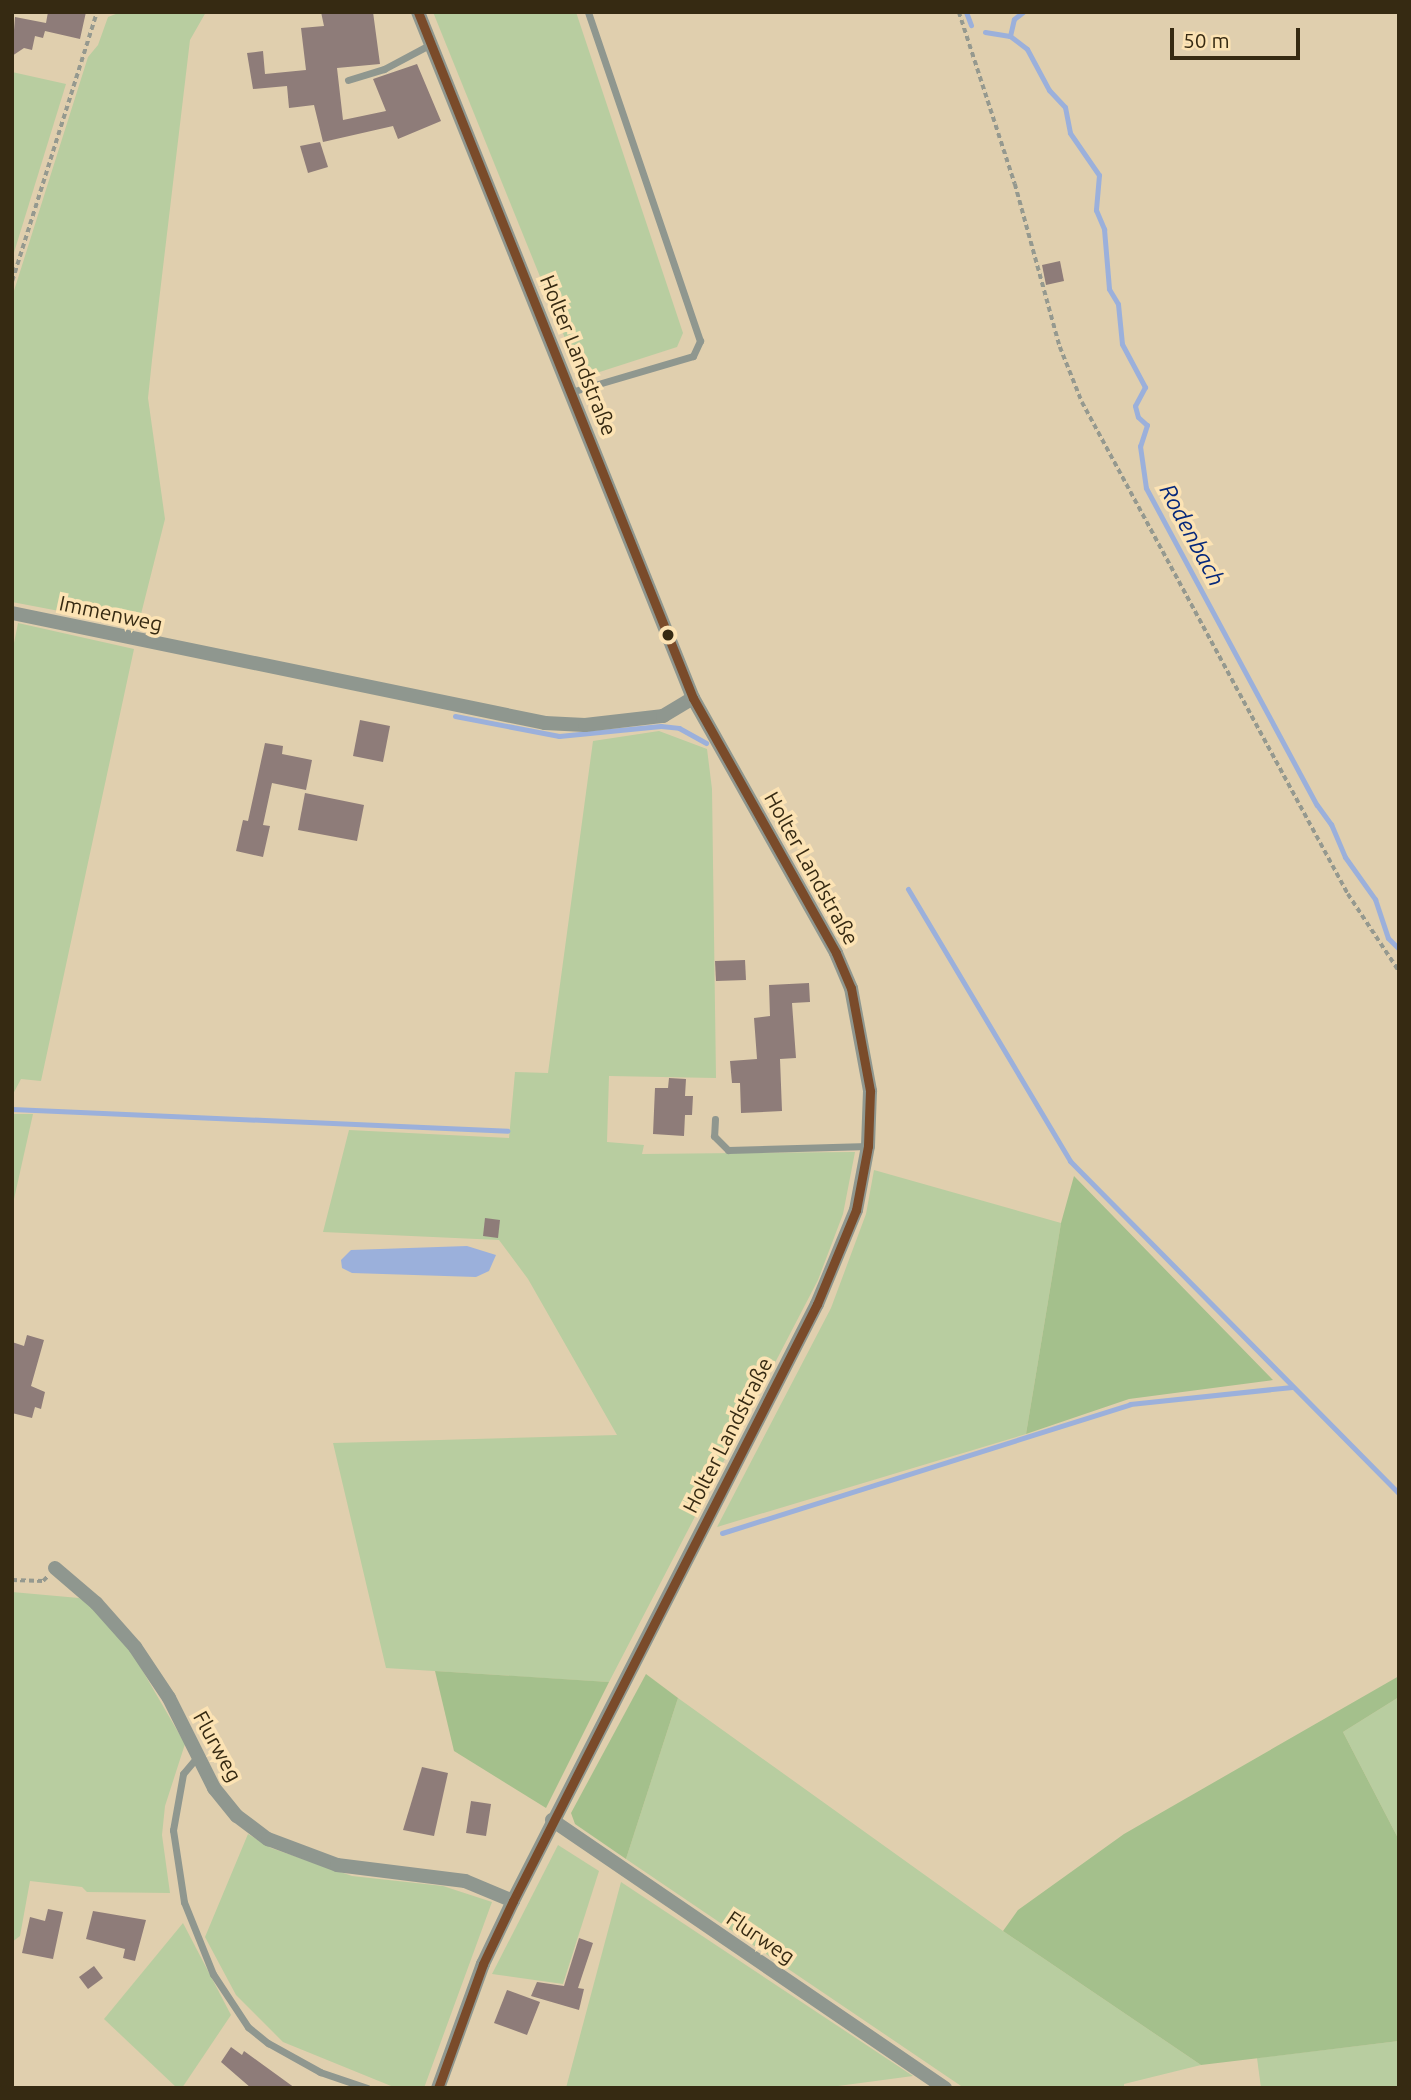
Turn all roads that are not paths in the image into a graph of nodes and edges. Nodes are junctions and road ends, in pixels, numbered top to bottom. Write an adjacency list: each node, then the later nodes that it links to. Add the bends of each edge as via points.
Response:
1 (418, 12): 3 (street, Holter Landstraße)
2 (588, 12): 5 (lane, via 700,341 693,356)
3 (431, 44): 4 (lane, via 384,69); 5 (street, Holter Landstraße)
4 (348, 80)
5 (571, 392): 7 (street, Holter Landstraße)
6 (12, 613): 7 (street, Immenweg, via 545,723 585,725 663,716)
7 (693, 698): 9 (street, Holter Landstraße, via 836,953 851,988 870,1091)
8 (715, 1119): 9 (lane, via 714,1136 728,1150)
9 (868, 1146): 12 (street, Holter Landstraße, via 856,1210 817,1304)
10 (55, 1568): 11 (street, Flurweg, via 96,1603 135,1647)
11 (198, 1756): 13 (street, Flurweg, via 237,1816 268,1839 337,1865 465,1881); 14 (lane, via 183,1774 173,1830 184,1902 213,1974 240,2017 268,2043 320,2072)
12 (552, 1821): 13 (street, Holter Landstraße); 16 (street, Flurweg)
13 (513, 1901): 15 (street, Holter Landstraße, via 483,1964)
14 (367, 2088)
15 (438, 2088)
16 (946, 2088)

